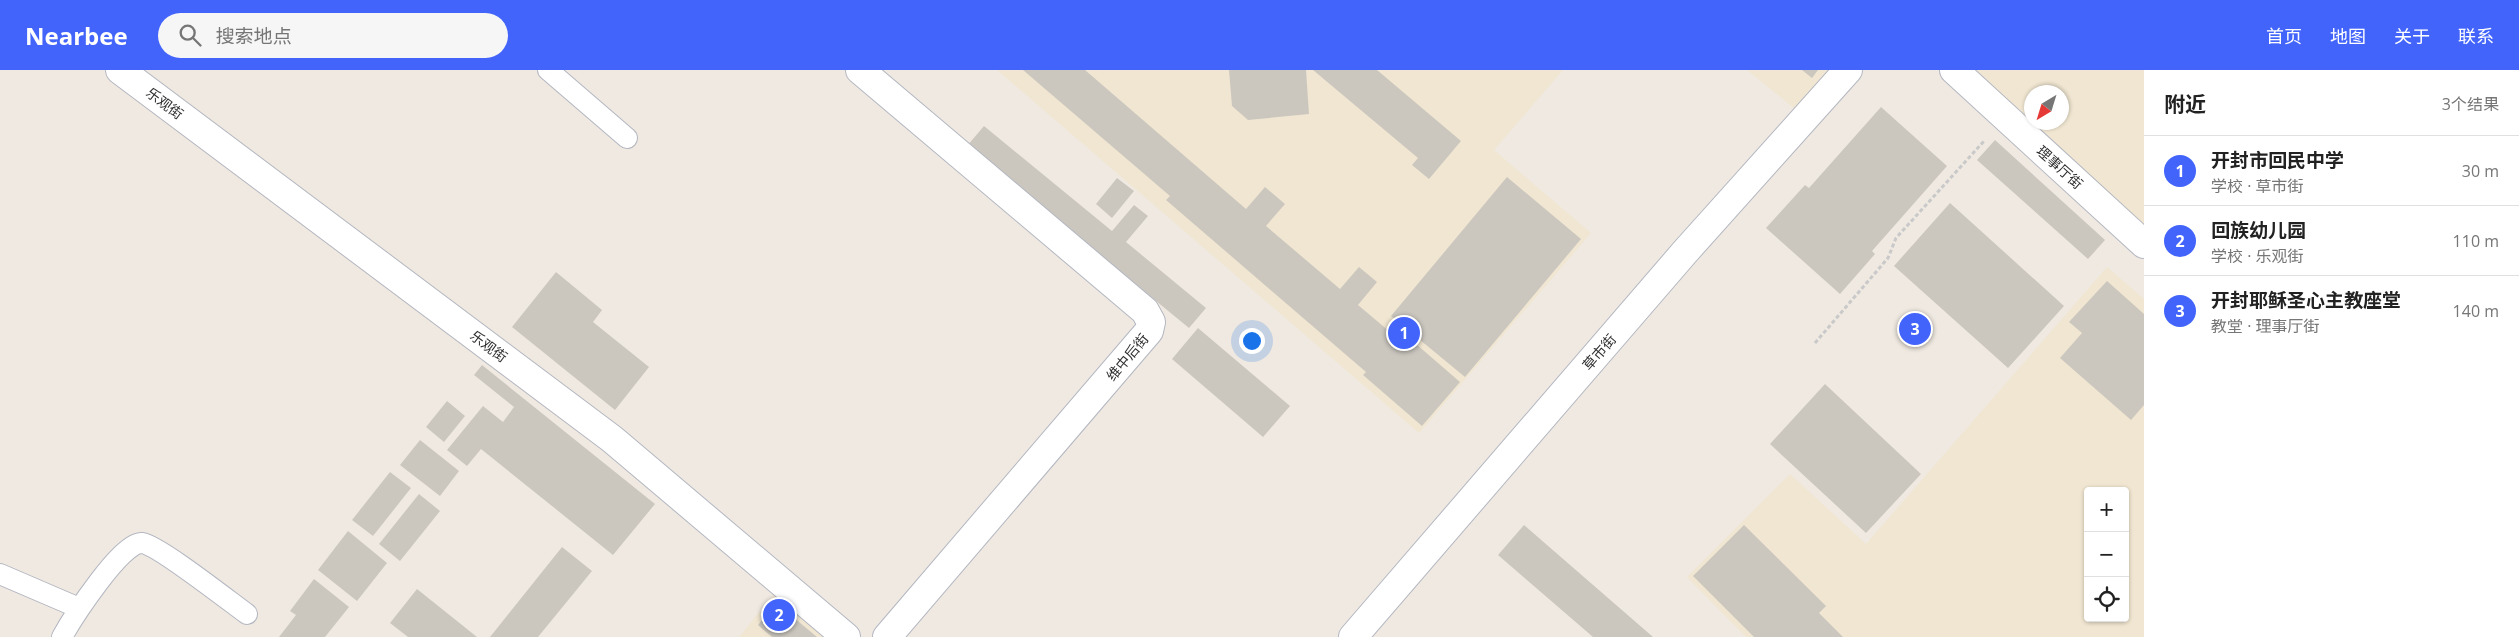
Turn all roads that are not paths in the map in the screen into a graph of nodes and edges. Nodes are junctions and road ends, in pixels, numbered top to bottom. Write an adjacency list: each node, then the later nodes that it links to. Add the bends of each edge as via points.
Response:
1 (120, 70): 12 (street, 乐观街, via 612,439)
2 (548, 70): 6 (lane)
3 (860, 70): 13 (street, 维中后街, via 1145,311 1151,322 1149,331)
4 (1848, 70): 14 (street, 草市街, via 1684,253)
5 (1954, 70): 7 (street, 理事厅街)
6 (627, 138)
7 (2144, 244)
8 (0, 574): 9 (lane)
9 (79, 608): 10 (lane, via 129,546 142,543); 11 (lane)
10 (247, 614)
11 (62, 637)
12 (846, 637)
13 (886, 637)
14 (1353, 637)

